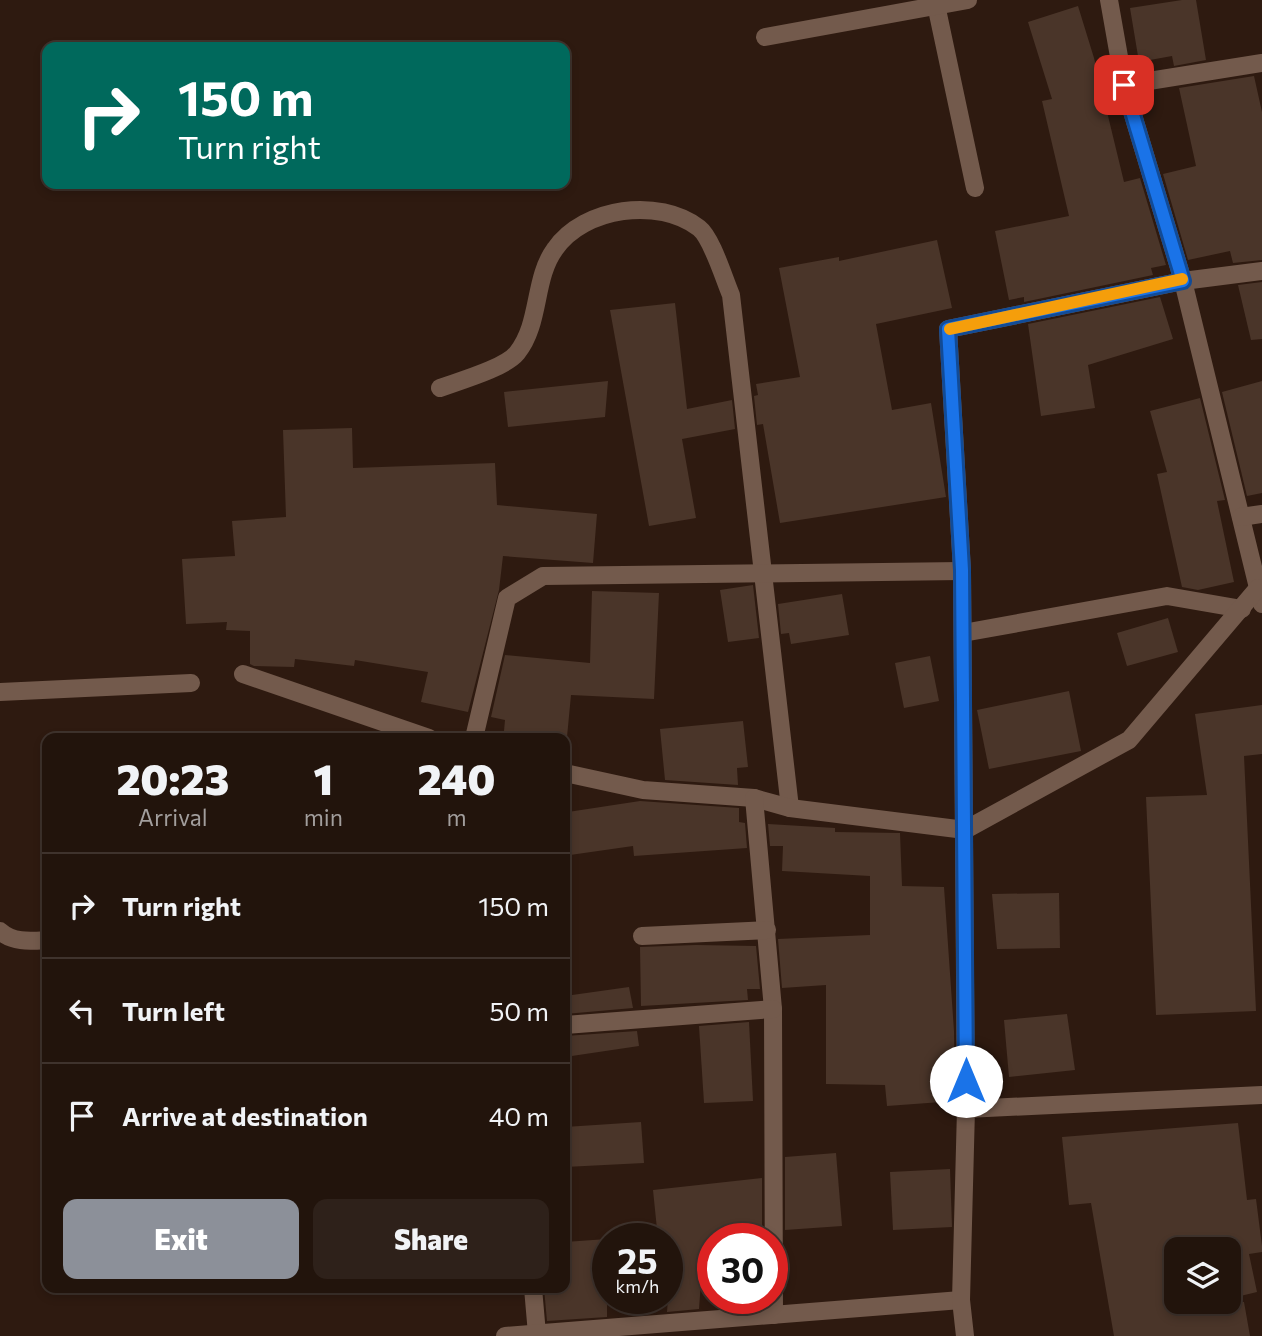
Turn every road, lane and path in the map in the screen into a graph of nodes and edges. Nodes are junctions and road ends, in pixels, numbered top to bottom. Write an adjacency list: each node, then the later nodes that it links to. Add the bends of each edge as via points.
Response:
1 (968, 0): 3 (street)
2 (1109, 0): 6 (street)
3 (936, 3): 4 (street); 7 (street)
4 (765, 37)
5 (1262, 63): 6 (street)
6 (1124, 85): 9 (street)
7 (975, 188)
8 (1262, 271): 9 (street)
9 (1183, 281): 12 (street); 13 (street, via 948,329)
10 (440, 388): 14 (street, via 514,356 528,338 553,250 572,230 601,217 636,210 670,213 701,229 731,295)
11 (1262, 514): 12 (street)
12 (1241, 517): 15 (street)
13 (962, 570): 14 (street); 17 (street)
14 (763, 572): 22 (street, via 543,576 506,598); 25 (street)
15 (1260, 596): 16 (street)
16 (1242, 608): 17 (street, via 1167,596); 26 (street, via 1129,740)
17 (963, 633): 26 (street)
18 (243, 674): 21 (street)
19 (191, 683): 20 (street)
20 (0, 692)
21 (414, 733)
22 (475, 733)
23 (570, 774): 24 (street, via 643,790)
24 (754, 799): 25 (street); 27 (street)
25 (790, 808): 26 (street)
26 (965, 830): 34 (street)
27 (767, 930): 29 (street); 31 (street)
28 (0, 931): 30 (street, via 6,937)
29 (642, 936)
30 (42, 940)
31 (773, 1009): 32 (street); 37 (street)
32 (570, 1024)
33 (1262, 1096): 34 (street)
34 (966, 1109): 36 (street)
35 (533, 1293): 39 (street)
36 (961, 1300): 37 (street); 41 (street)
37 (774, 1315): 38 (street)
38 (701, 1328): 39 (street)
39 (537, 1334): 40 (street)
40 (505, 1336)
41 (965, 1336)

